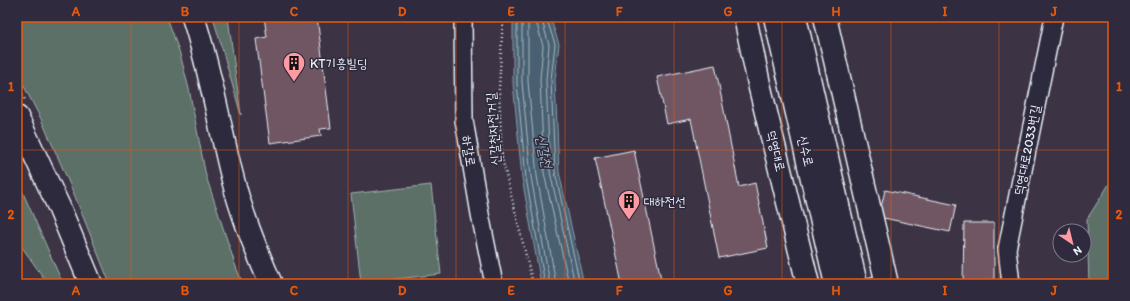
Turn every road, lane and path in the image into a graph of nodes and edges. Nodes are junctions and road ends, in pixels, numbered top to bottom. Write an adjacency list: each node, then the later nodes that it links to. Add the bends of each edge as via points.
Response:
1 (193, 17): 12 (main road, via 239,202)
2 (463, 17): 13 (street, 하갈로, via 464,120)
3 (503, 17): 14 (path, 신갈천자전거길, via 499,89 502,158)
4 (745, 17): 15 (main road, 덕영대로)
5 (775, 17): 16 (main road, 신수로)
6 (795, 17): 17 (main road, 신수로)
7 (825, 17): 10 (main road)
8 (1054, 17): 19 (street, 덕영대로2033번길, via 1007,249)
9 (17, 117): 11 (main road)
10 (887, 282): 18 (lane)
11 (91, 284)
12 (271, 284)
13 (494, 284)
14 (533, 284)
15 (808, 284)
16 (836, 284)
17 (856, 284)
18 (863, 284)
19 (1011, 284)

